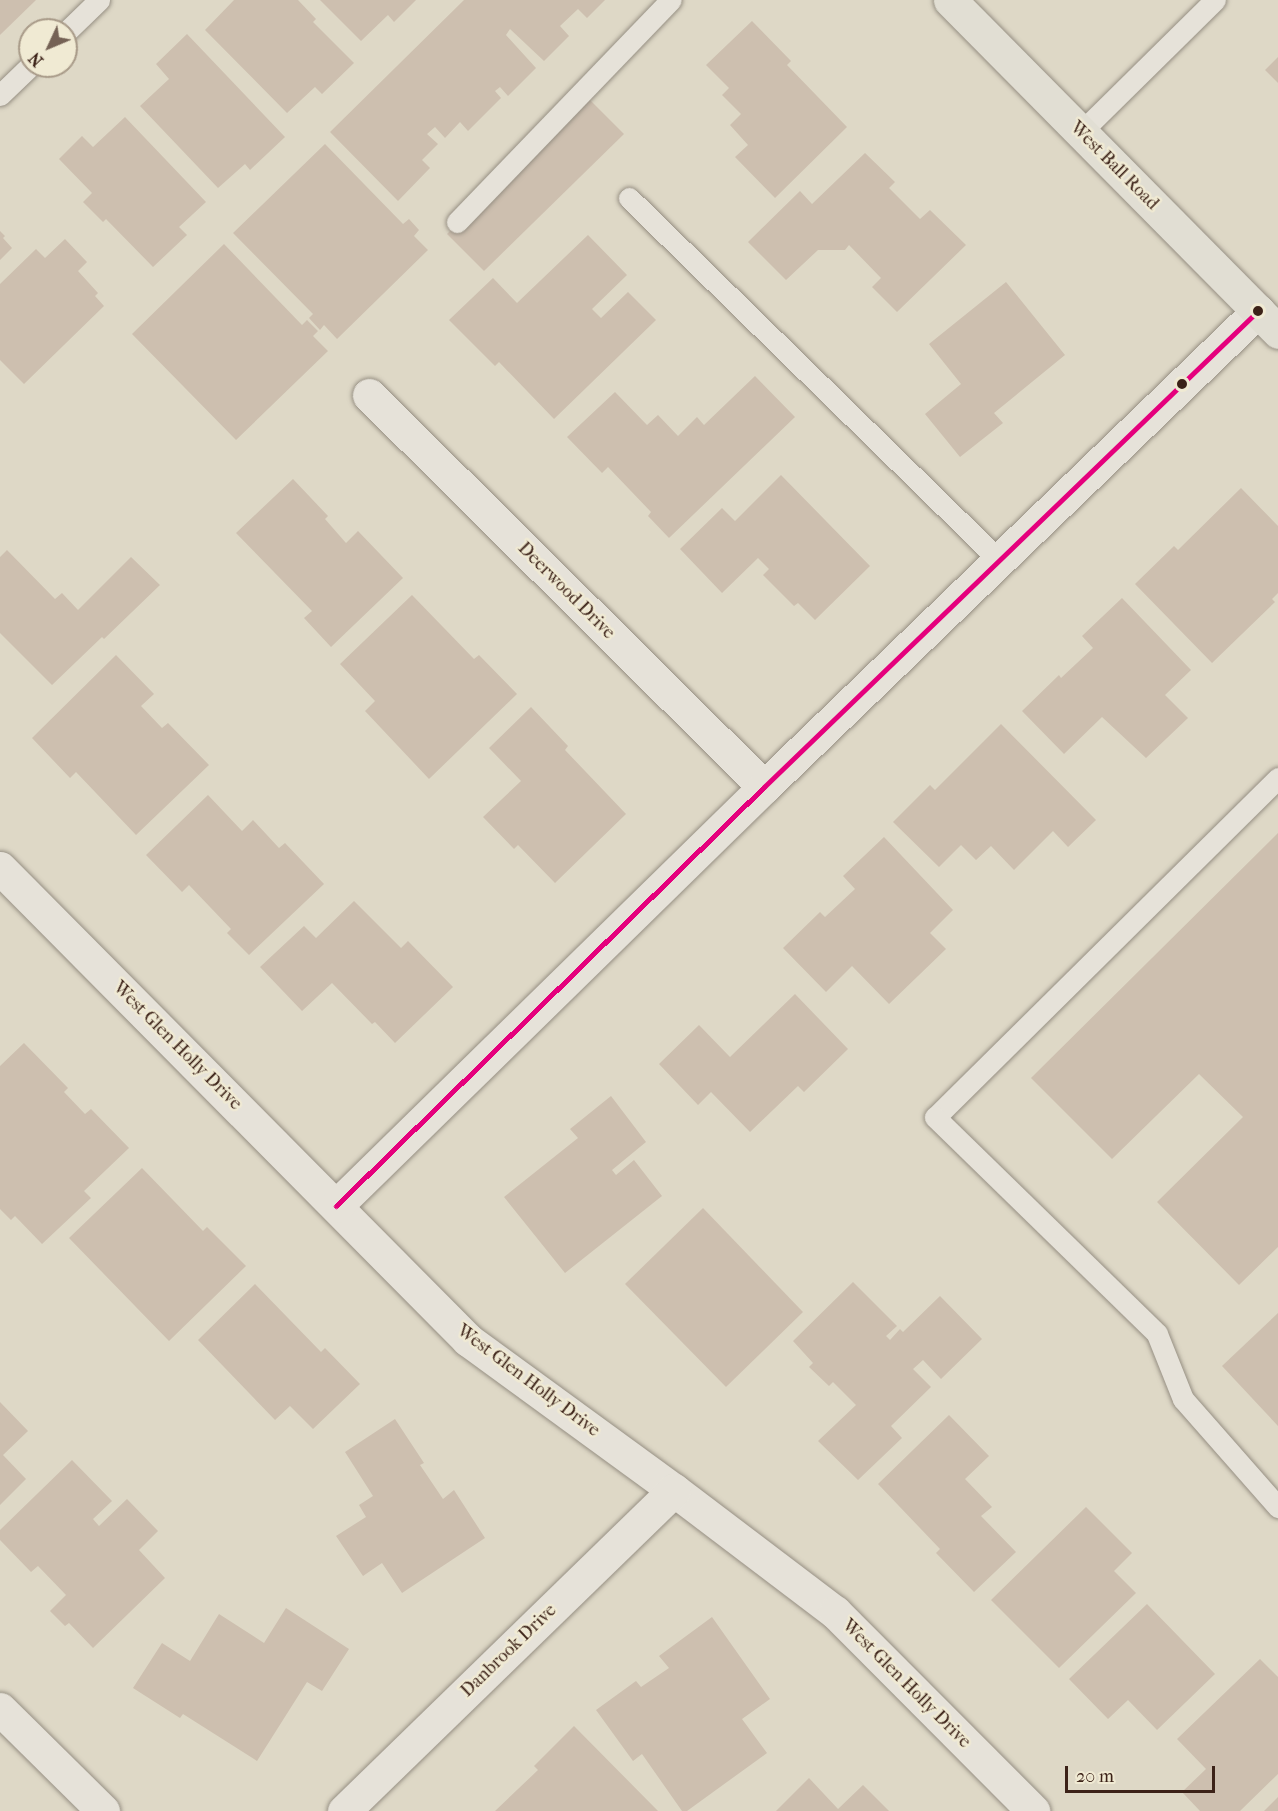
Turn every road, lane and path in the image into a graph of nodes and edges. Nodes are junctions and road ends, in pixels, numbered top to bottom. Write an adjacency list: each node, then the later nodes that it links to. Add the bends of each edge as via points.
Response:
1 (99, 0): 5 (lane)
2 (671, 0): 10 (lane)
3 (950, 0): 8 (main road, West Ball Road)
4 (1215, 0): 8 (lane)
5 (78, 20)
6 (18, 78): 7 (lane)
7 (0, 95)
8 (1081, 132): 11 (main road, West Ball Road)
9 (629, 198): 13 (lane)
10 (457, 222)
11 (1268, 322): 13 (street)
12 (369, 394): 15 (street, Deerwood Drive)
13 (999, 560): 15 (street)
14 (1278, 778): 19 (lane, via 935,1117 1157,1334 1183,1399)
15 (764, 787): 17 (street)
16 (0, 868): 17 (street, West Glen Holly Drive)
17 (336, 1206): 18 (street, West Glen Holly Drive, via 468,1340)
18 (674, 1490): 22 (street, Danbrook Drive); 23 (street, West Glen Holly Drive, via 835,1612)
19 (1278, 1507)
20 (0, 1709): 21 (street)
21 (103, 1811)
22 (344, 1811)
23 (1033, 1811)

